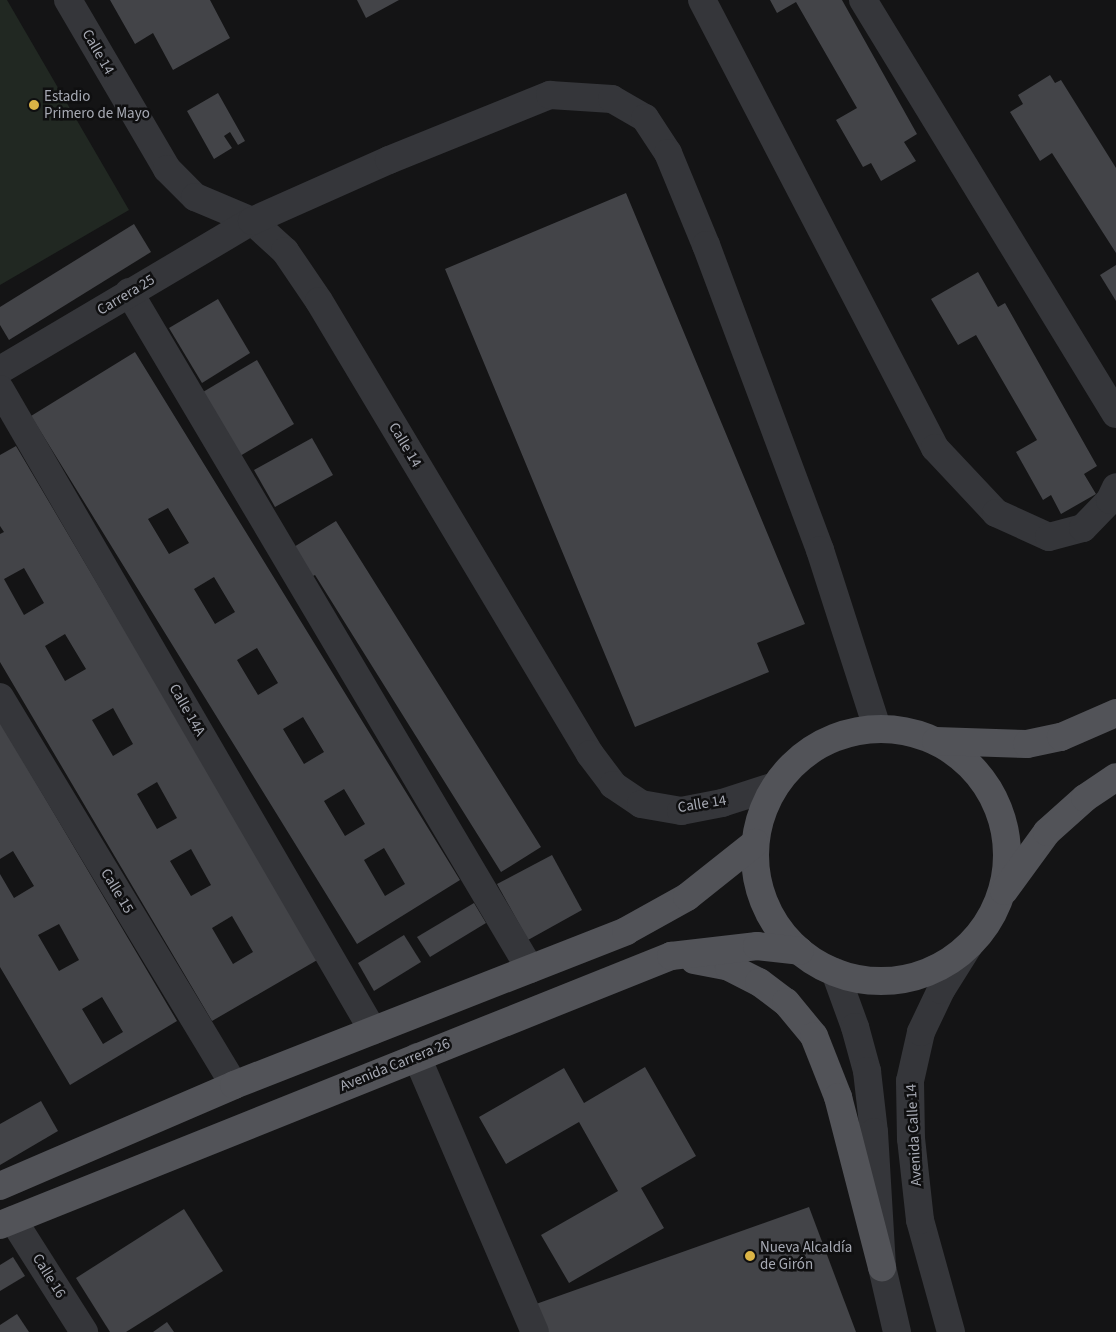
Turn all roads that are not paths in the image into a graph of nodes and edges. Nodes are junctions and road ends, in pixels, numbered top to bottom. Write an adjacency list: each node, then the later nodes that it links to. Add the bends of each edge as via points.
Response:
1 (68, 0): 4 (street, Calle 14, via 167,169 195,197)
2 (702, 0): 9 (street, via 935,448 996,513 1049,537 1083,528 1110,500)
3 (863, 0): 8 (street)
4 (252, 221): 5 (street, Carrera 25); 12 (street, Carrera 25, via 550,95 612,99 645,118 668,153 706,245 820,550); 15 (street, Calle 14, via 285,251 319,301 590,754 612,785 641,804 681,811 722,803)
5 (129, 292): 6 (street, Carrera 25); 21 (street)
6 (0, 370)
7 (0, 389): 23 (street, Calle 14A)
8 (1116, 414)
9 (1116, 487)
10 (0, 698): 25 (street, Calle 15)
11 (1116, 713): 13 (main road, via 1060,737 1027,744)
12 (877, 728): 13 (main road, via 908,731); 15 (main road, via 847,733 819,744 794,762)
13 (936, 741): 17 (main road, via 982,780 998,807 1007,867)
14 (1116, 777): 17 (main road, via 1084,798 1047,832)
15 (775, 786): 16 (main road, via 762,813)
16 (755, 843): 19 (main road, via 756,873 764,902 780,930); 21 (main road, via 715,877 655,917)
17 (1000, 897): 18 (main road, via 987,924)
18 (968, 947): 22 (main road, via 945,964 919,976 863,980); 32 (street, Avenida Calle 14, via 941,990 921,1032 910,1080 911,1139 920,1220)
19 (800, 952): 20 (main road, Avenida Carrera 26, via 757,946); 22 (main road)
20 (671, 956): 24 (main road, Avenida Carrera 26); 28 (main road, via 729,967 759,982 786,1002 814,1036 838,1097)
21 (530, 969): 23 (main road)
22 (835, 972): 28 (street, via 867,1071)
23 (373, 1031): 25 (main road)
24 (417, 1056): 27 (main road, Avenida Carrera 26); 30 (street)
25 (234, 1085): 26 (main road)
26 (0, 1186)
27 (6, 1222): 29 (street, Calle 16)
28 (882, 1267): 31 (street)
29 (84, 1332)
30 (535, 1332)
31 (897, 1332)
32 (951, 1332)

